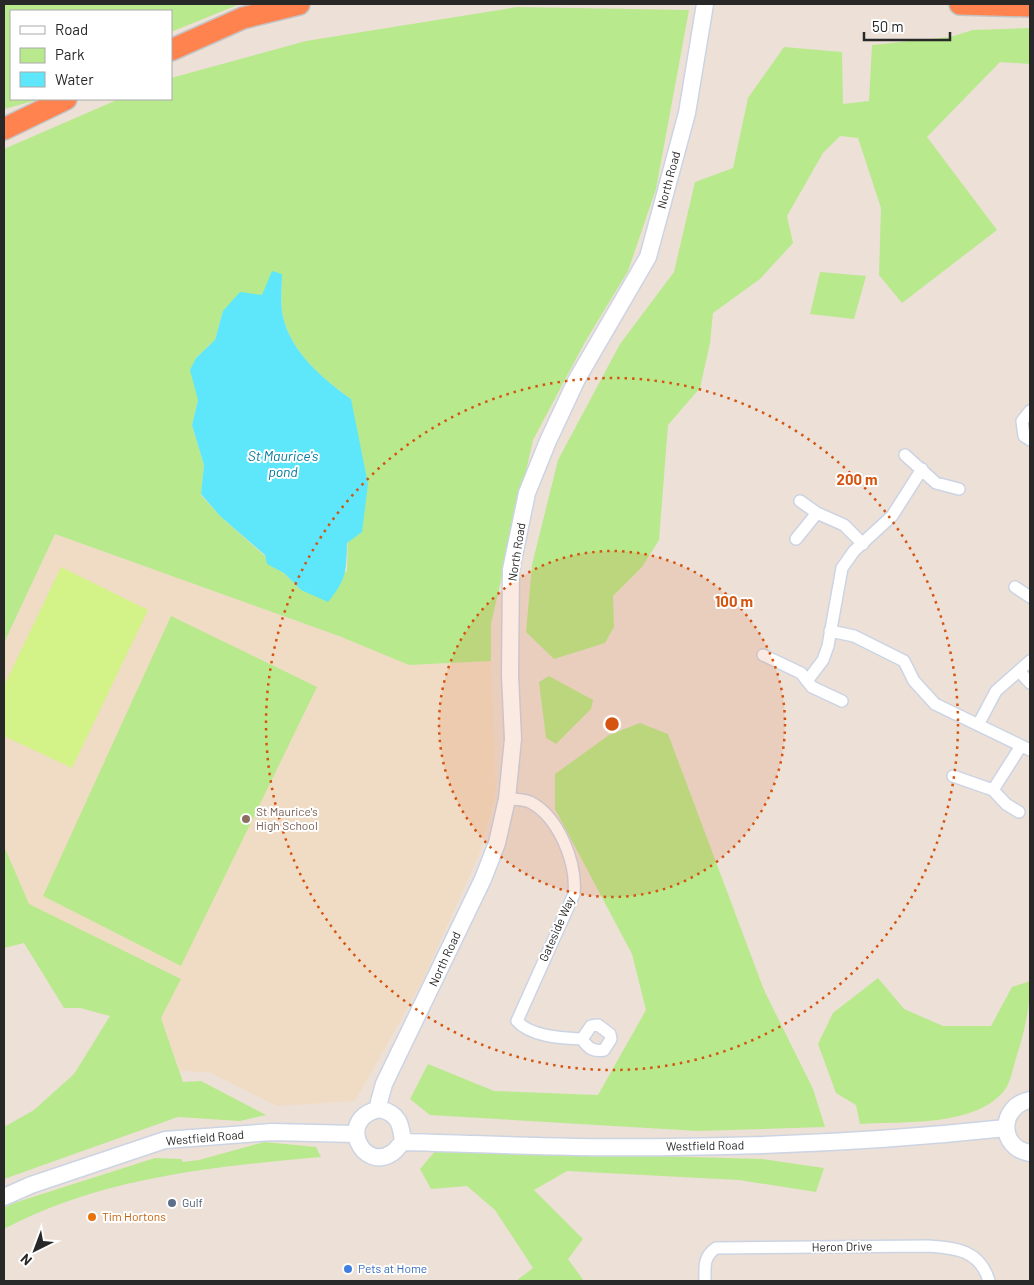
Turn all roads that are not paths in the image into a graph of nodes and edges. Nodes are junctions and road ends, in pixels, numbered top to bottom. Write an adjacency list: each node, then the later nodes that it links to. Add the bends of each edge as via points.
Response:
1 (298, 4): 5 (highway, via 243,18)
2 (704, 4): 32 (main road, North Road, via 687,114 648,257 577,380 527,493 512,570 513,739)
3 (960, 4): 4 (highway)
4 (1030, 6)
5 (172, 50)
6 (64, 100): 7 (highway)
7 (37, 112): 8 (highway); 9 (highway)
8 (4, 121)
9 (4, 128)
10 (1030, 411): 11 (street, via 1022,421 1024,436)
11 (1030, 440)
12 (904, 455): 13 (street)
13 (922, 469): 14 (street, via 936,483); 18 (street, via 892,516)
14 (959, 489)
15 (800, 501): 16 (street)
16 (817, 513): 17 (street); 18 (street, via 844,525)
17 (796, 539)
18 (862, 544): 21 (street, via 842,568)
19 (1015, 587): 20 (street)
20 (1030, 597)
21 (830, 631): 25 (street, via 823,660); 28 (street, via 854,636 904,661 914,681 935,704)
22 (763, 654): 25 (street, via 801,673)
23 (1030, 661): 24 (street)
24 (1019, 671): 26 (street); 28 (street, via 996,692)
25 (807, 681): 27 (street, via 812,687)
26 (1030, 683)
27 (842, 701)
28 (978, 725): 29 (street)
29 (1026, 748): 31 (street)
30 (953, 776): 31 (street)
31 (993, 790): 33 (street)
32 (507, 798): 34 (street, Gateside Way, via 528,801 541,809 555,827 575,880 574,894 517,1021 555,1037); 36 (main road, North Road, via 497,843 483,879 384,1084)
33 (1018, 812)
34 (582, 1039)
35 (1030, 1100): 37 (main road, via 1013,1108)
36 (380, 1109): 38 (main road, via 370,1111 358,1122); 39 (main road, via 390,1112 401,1124)
37 (1006, 1128): 39 (main road, Westfield Road, via 921,1137 667,1148); 40 (main road, via 1010,1141 1018,1149)
38 (356, 1134): 39 (main road, via 357,1143 364,1152 374,1157 391,1154); 41 (main road, Westfield Road, via 272,1132 165,1140)
39 (403, 1142)
40 (1030, 1153)
41 (4, 1197)
42 (705, 1281): 43 (street, Heron Drive, via 705,1262 708,1254 716,1248 928,1246 957,1248 974,1256)
43 (989, 1281)

